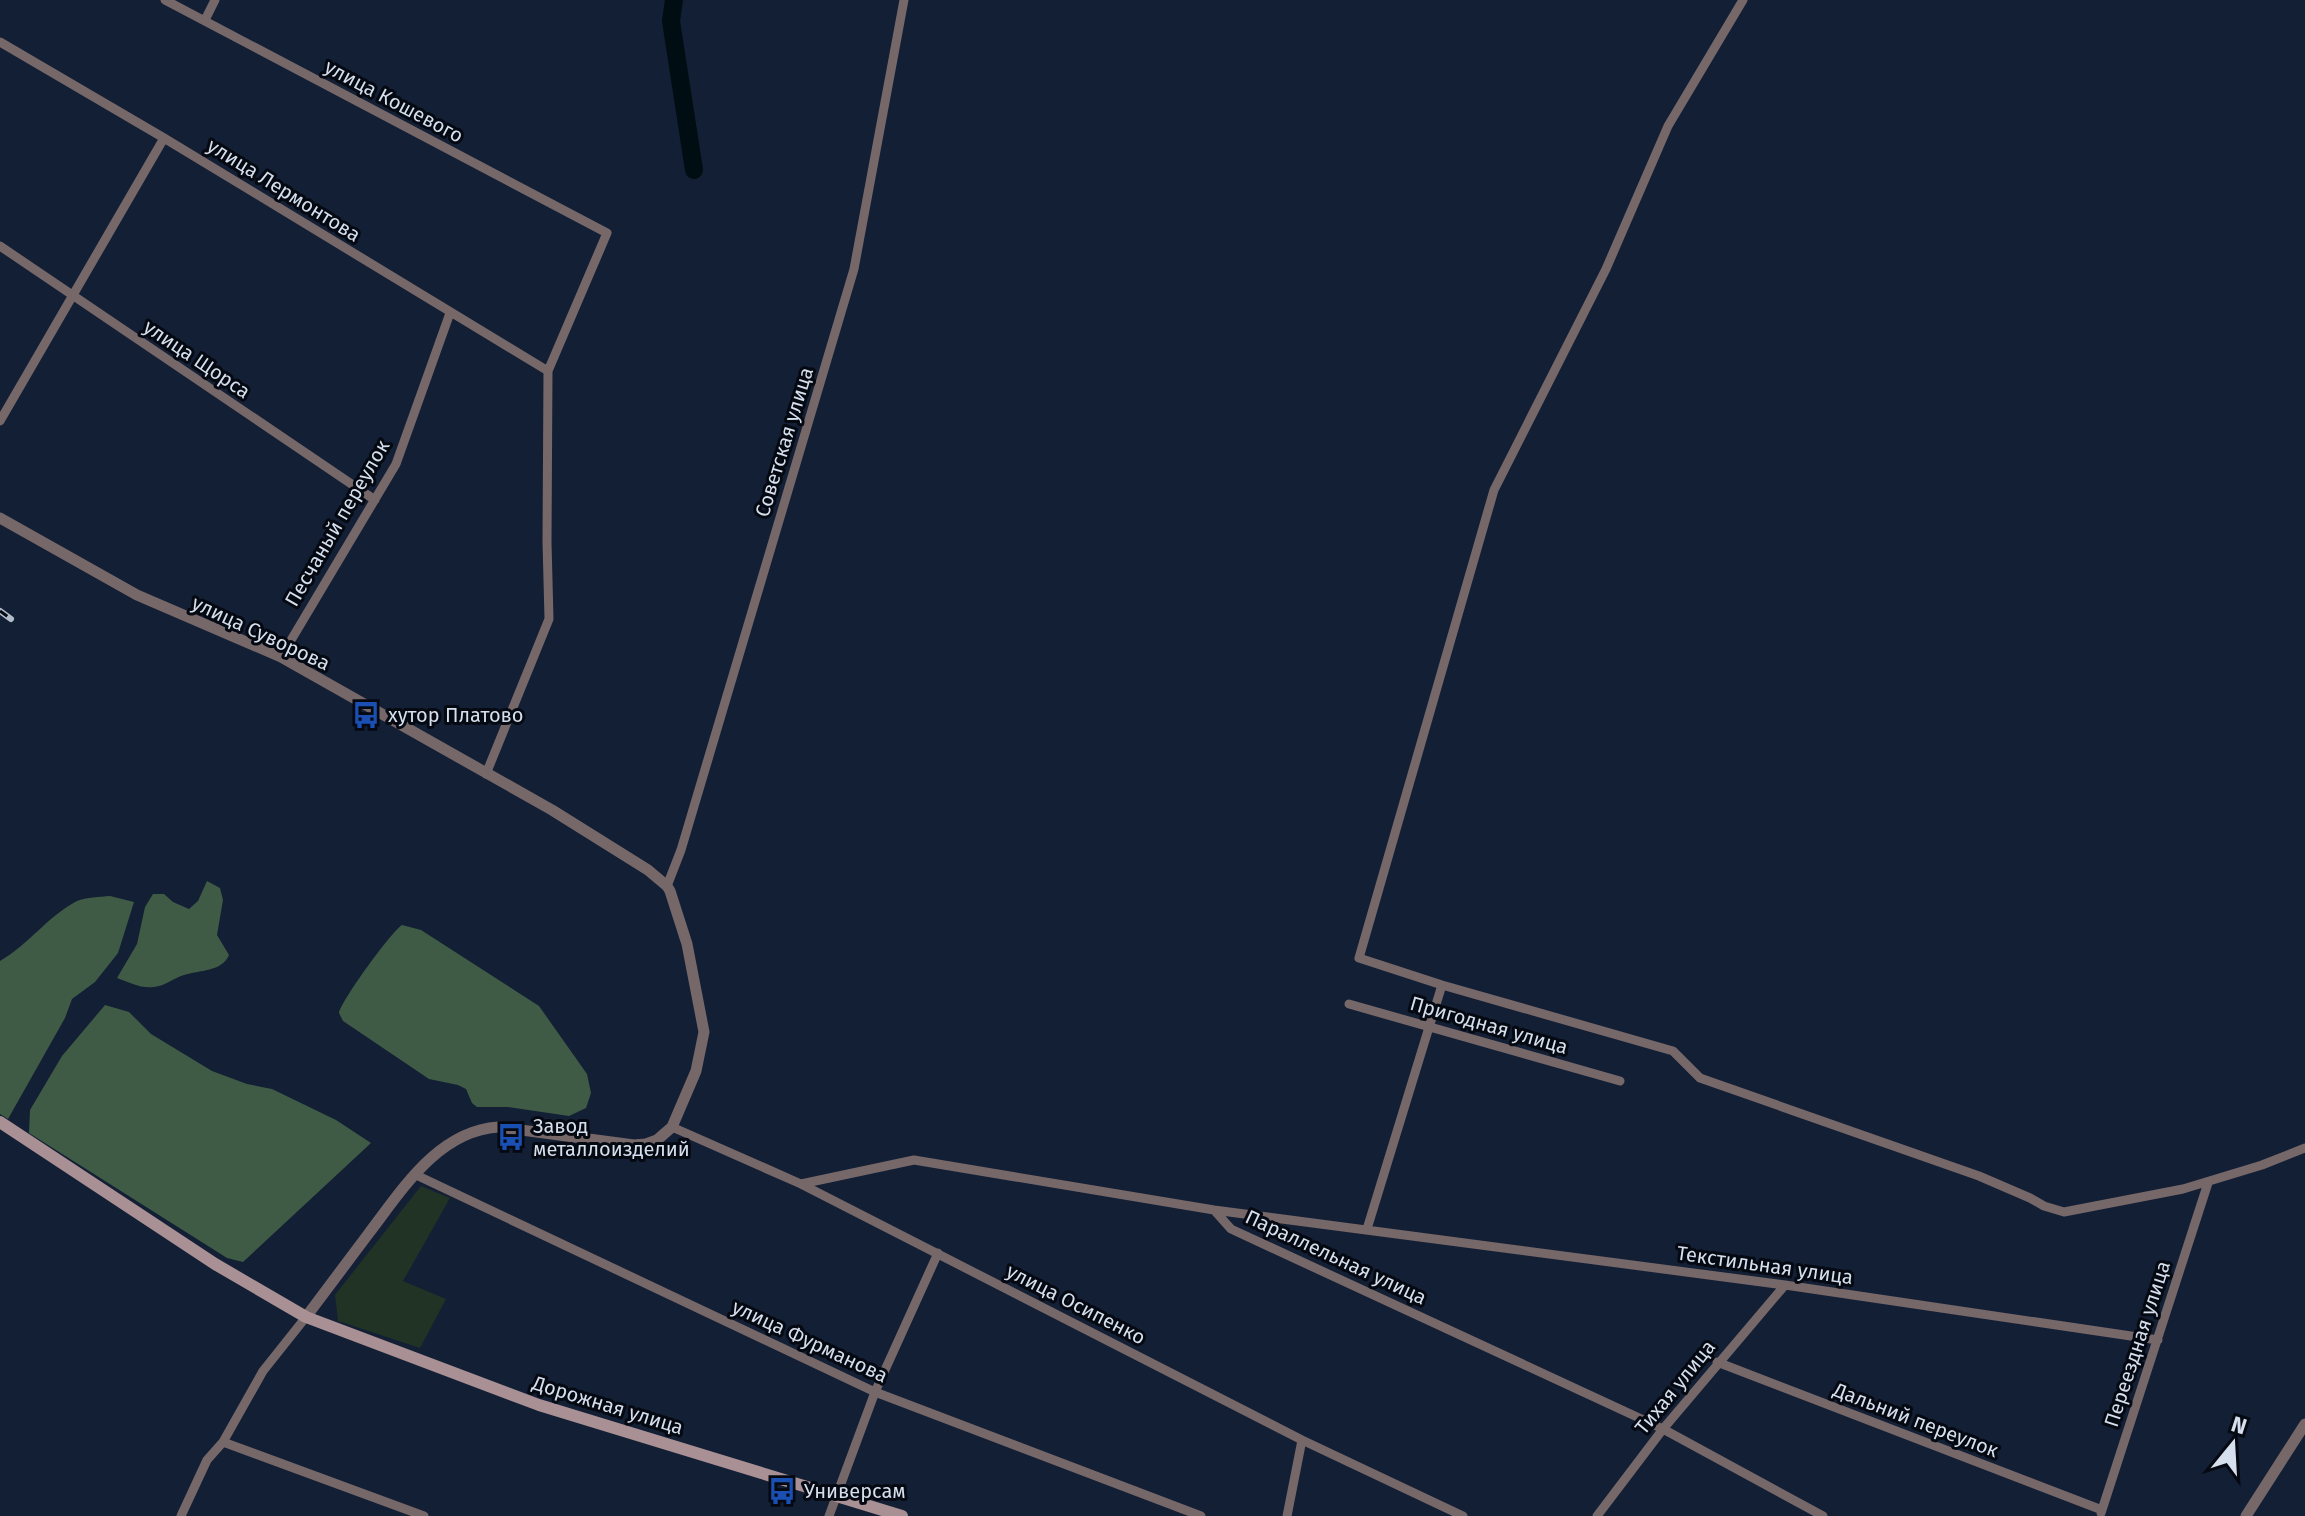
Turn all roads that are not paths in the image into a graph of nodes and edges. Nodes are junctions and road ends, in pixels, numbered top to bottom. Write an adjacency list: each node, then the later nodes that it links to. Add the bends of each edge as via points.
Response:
1 (165, 0): 5 (street, улица Кошевого)
2 (215, 0): 5 (street)
3 (904, 0): 17 (street, Советская улица, via 854,269)
4 (1743, 0): 18 (street, via 1668,126 1606,269 1494,490 1359,958)
5 (205, 20): 11 (street, улица Кошевого, via 607,233)
6 (0, 42): 7 (street, улица Лермонтова)
7 (164, 138): 9 (street); 10 (street, улица Лермонтова)
8 (0, 246): 9 (street, улица Щорса)
9 (71, 296): 12 (street); 13 (street, улица Щорса)
10 (450, 313): 11 (street, улица Лермонтова); 13 (street, Песчаный переулок, via 396,464)
11 (548, 371): 16 (street, via 549,619)
12 (0, 421)
13 (375, 500): 15 (street, Песчаный переулок)
14 (0, 518): 15 (street, улица Суворова, via 137,595)
15 (281, 657): 16 (street, улица Суворова)
16 (486, 774): 17 (street, улица Суворова, via 607,844)
17 (667, 886): 23 (street, via 687,944 704,1032 696,1071)
18 (1442, 985): 20 (street); 26 (street, via 1673,1051 1700,1078 1979,1176 2054,1210 2075,1211)
19 (1349, 1004): 20 (street, Пригодная улица)
20 (1428, 1027): 21 (street, Пригодная улица); 29 (street)
21 (1620, 1081)
22 (0, 1122): 32 (main road, Дорожная улица, via 215,1264)
23 (672, 1127): 25 (street, via 657,1140 634,1145 484,1128 447,1146); 27 (street, улица Осипенко)
24 (2305, 1148): 26 (street)
25 (414, 1174): 32 (street); 35 (street, улица Фурманова)
26 (2208, 1183): 33 (street, Переездная улица)
27 (801, 1184): 28 (street, via 914,1160); 30 (street, улица Осипенко)
28 (1214, 1210): 29 (street, Текстильная улица); 37 (street, Параллельная улица, via 1231,1229)
29 (1367, 1229): 31 (street, Текстильная улица)
30 (938, 1253): 35 (street); 38 (street, улица Осипенко)
31 (1785, 1285): 33 (street, Текстильная улица); 34 (street, Тихая улица)
32 (306, 1317): 39 (street, via 263,1371); 40 (main road, Дорожная улица, via 539,1405)
33 (2158, 1340): 41 (street, Переездная улица)
34 (1717, 1362): 37 (street, Тихая улица); 41 (street, Дальний переулок)
35 (875, 1392): 40 (street); 46 (street, улица Фурманова)
36 (2305, 1424): 51 (street)
37 (1663, 1429): 49 (street, Тихая улица); 50 (street, Параллельная улица)
38 (1302, 1440): 47 (street); 48 (street, улица Осипенко)
39 (223, 1442): 42 (street, via 207,1460); 43 (street)
40 (837, 1496): 44 (street); 45 (main road, Дорожная улица)
41 (2101, 1513)
42 (181, 1516)
43 (424, 1516)
44 (829, 1516)
45 (902, 1516)
46 (1201, 1516)
47 (1287, 1516)
48 (1463, 1516)
49 (1597, 1516)
50 (1823, 1516)
51 (2246, 1516)

